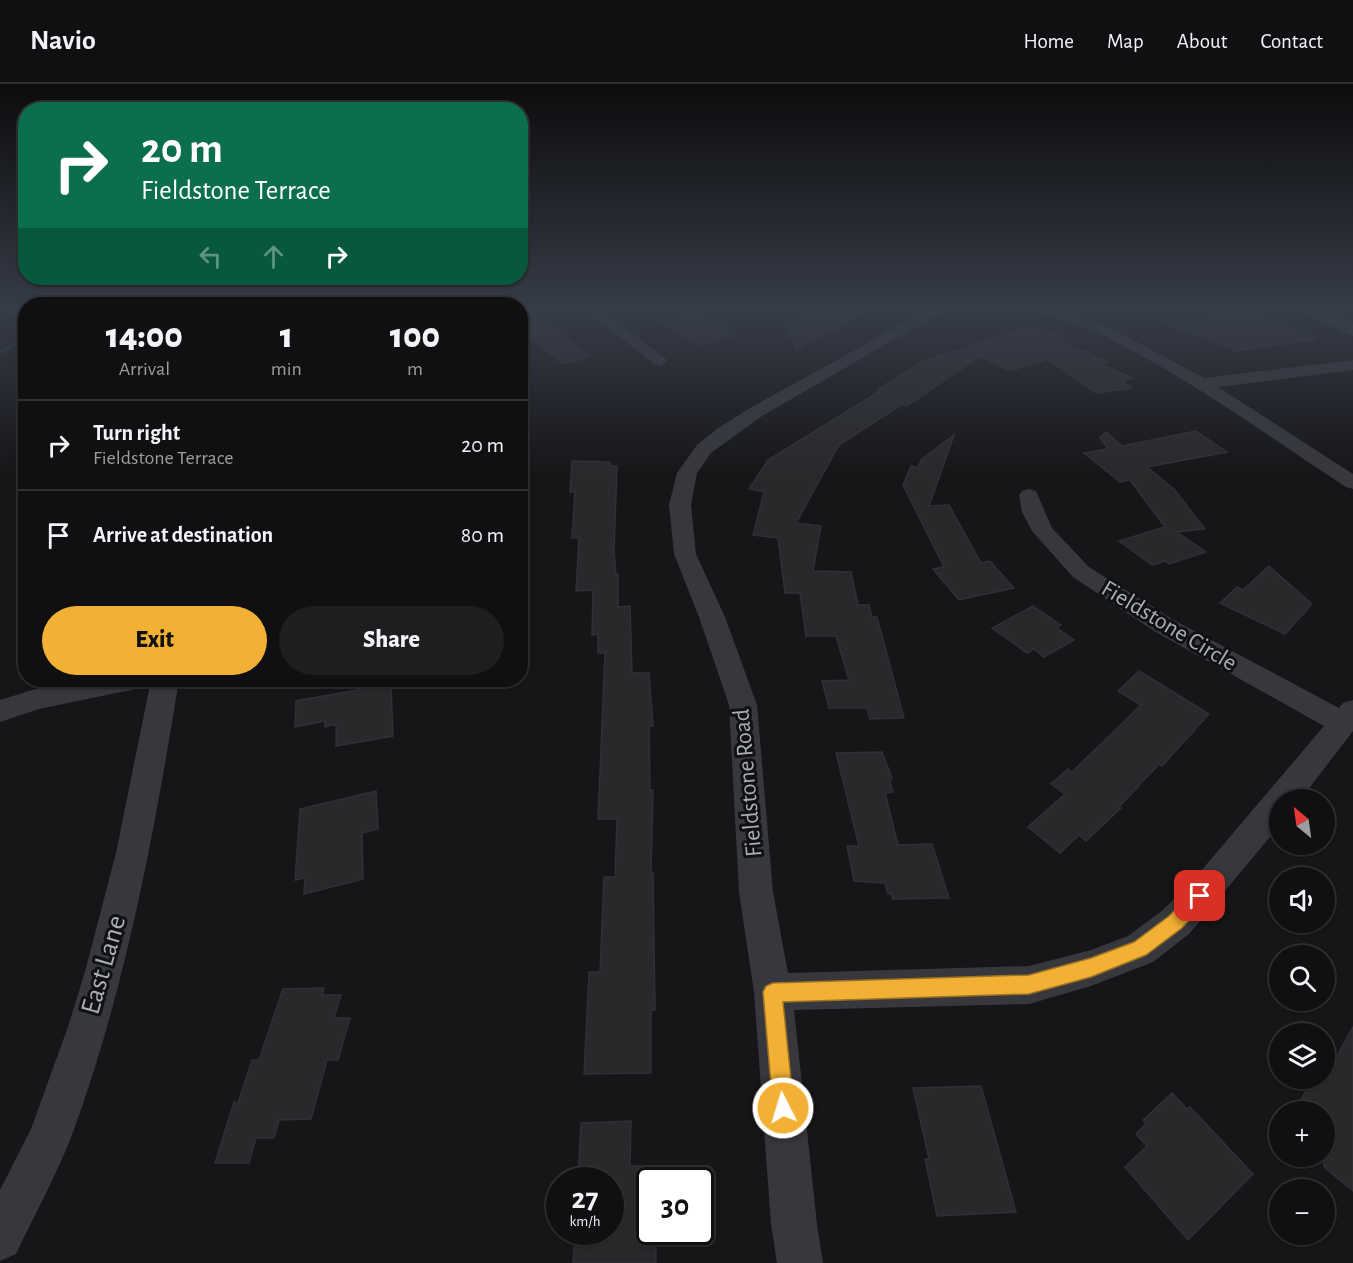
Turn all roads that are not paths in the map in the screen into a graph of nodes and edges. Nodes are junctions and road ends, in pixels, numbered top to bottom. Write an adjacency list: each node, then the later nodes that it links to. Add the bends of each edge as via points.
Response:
1 (842, 364): 13 (street, Fieldstone Road, via 756,412 704,449 687,473 680,505 685,554 743,705 756,892)
2 (1166, 364): 4 (street)
3 (1353, 364): 4 (street)
4 (1201, 384): 5 (street)
5 (1353, 483)
6 (1029, 495): 10 (street, Fieldstone Circle, via 1043,531 1081,572 1162,625)
7 (97, 687): 9 (street)
8 (164, 687): 14 (street, East Lane, via 112,945 49,1137)
9 (0, 711)
10 (1348, 717): 11 (street)
11 (1289, 789)
12 (1269, 813): 13 (street, via 1176,922 1140,949 1091,968 1029,985)
13 (773, 992): 15 (street, Fieldstone Road)
14 (0, 1238)
15 (800, 1263)

